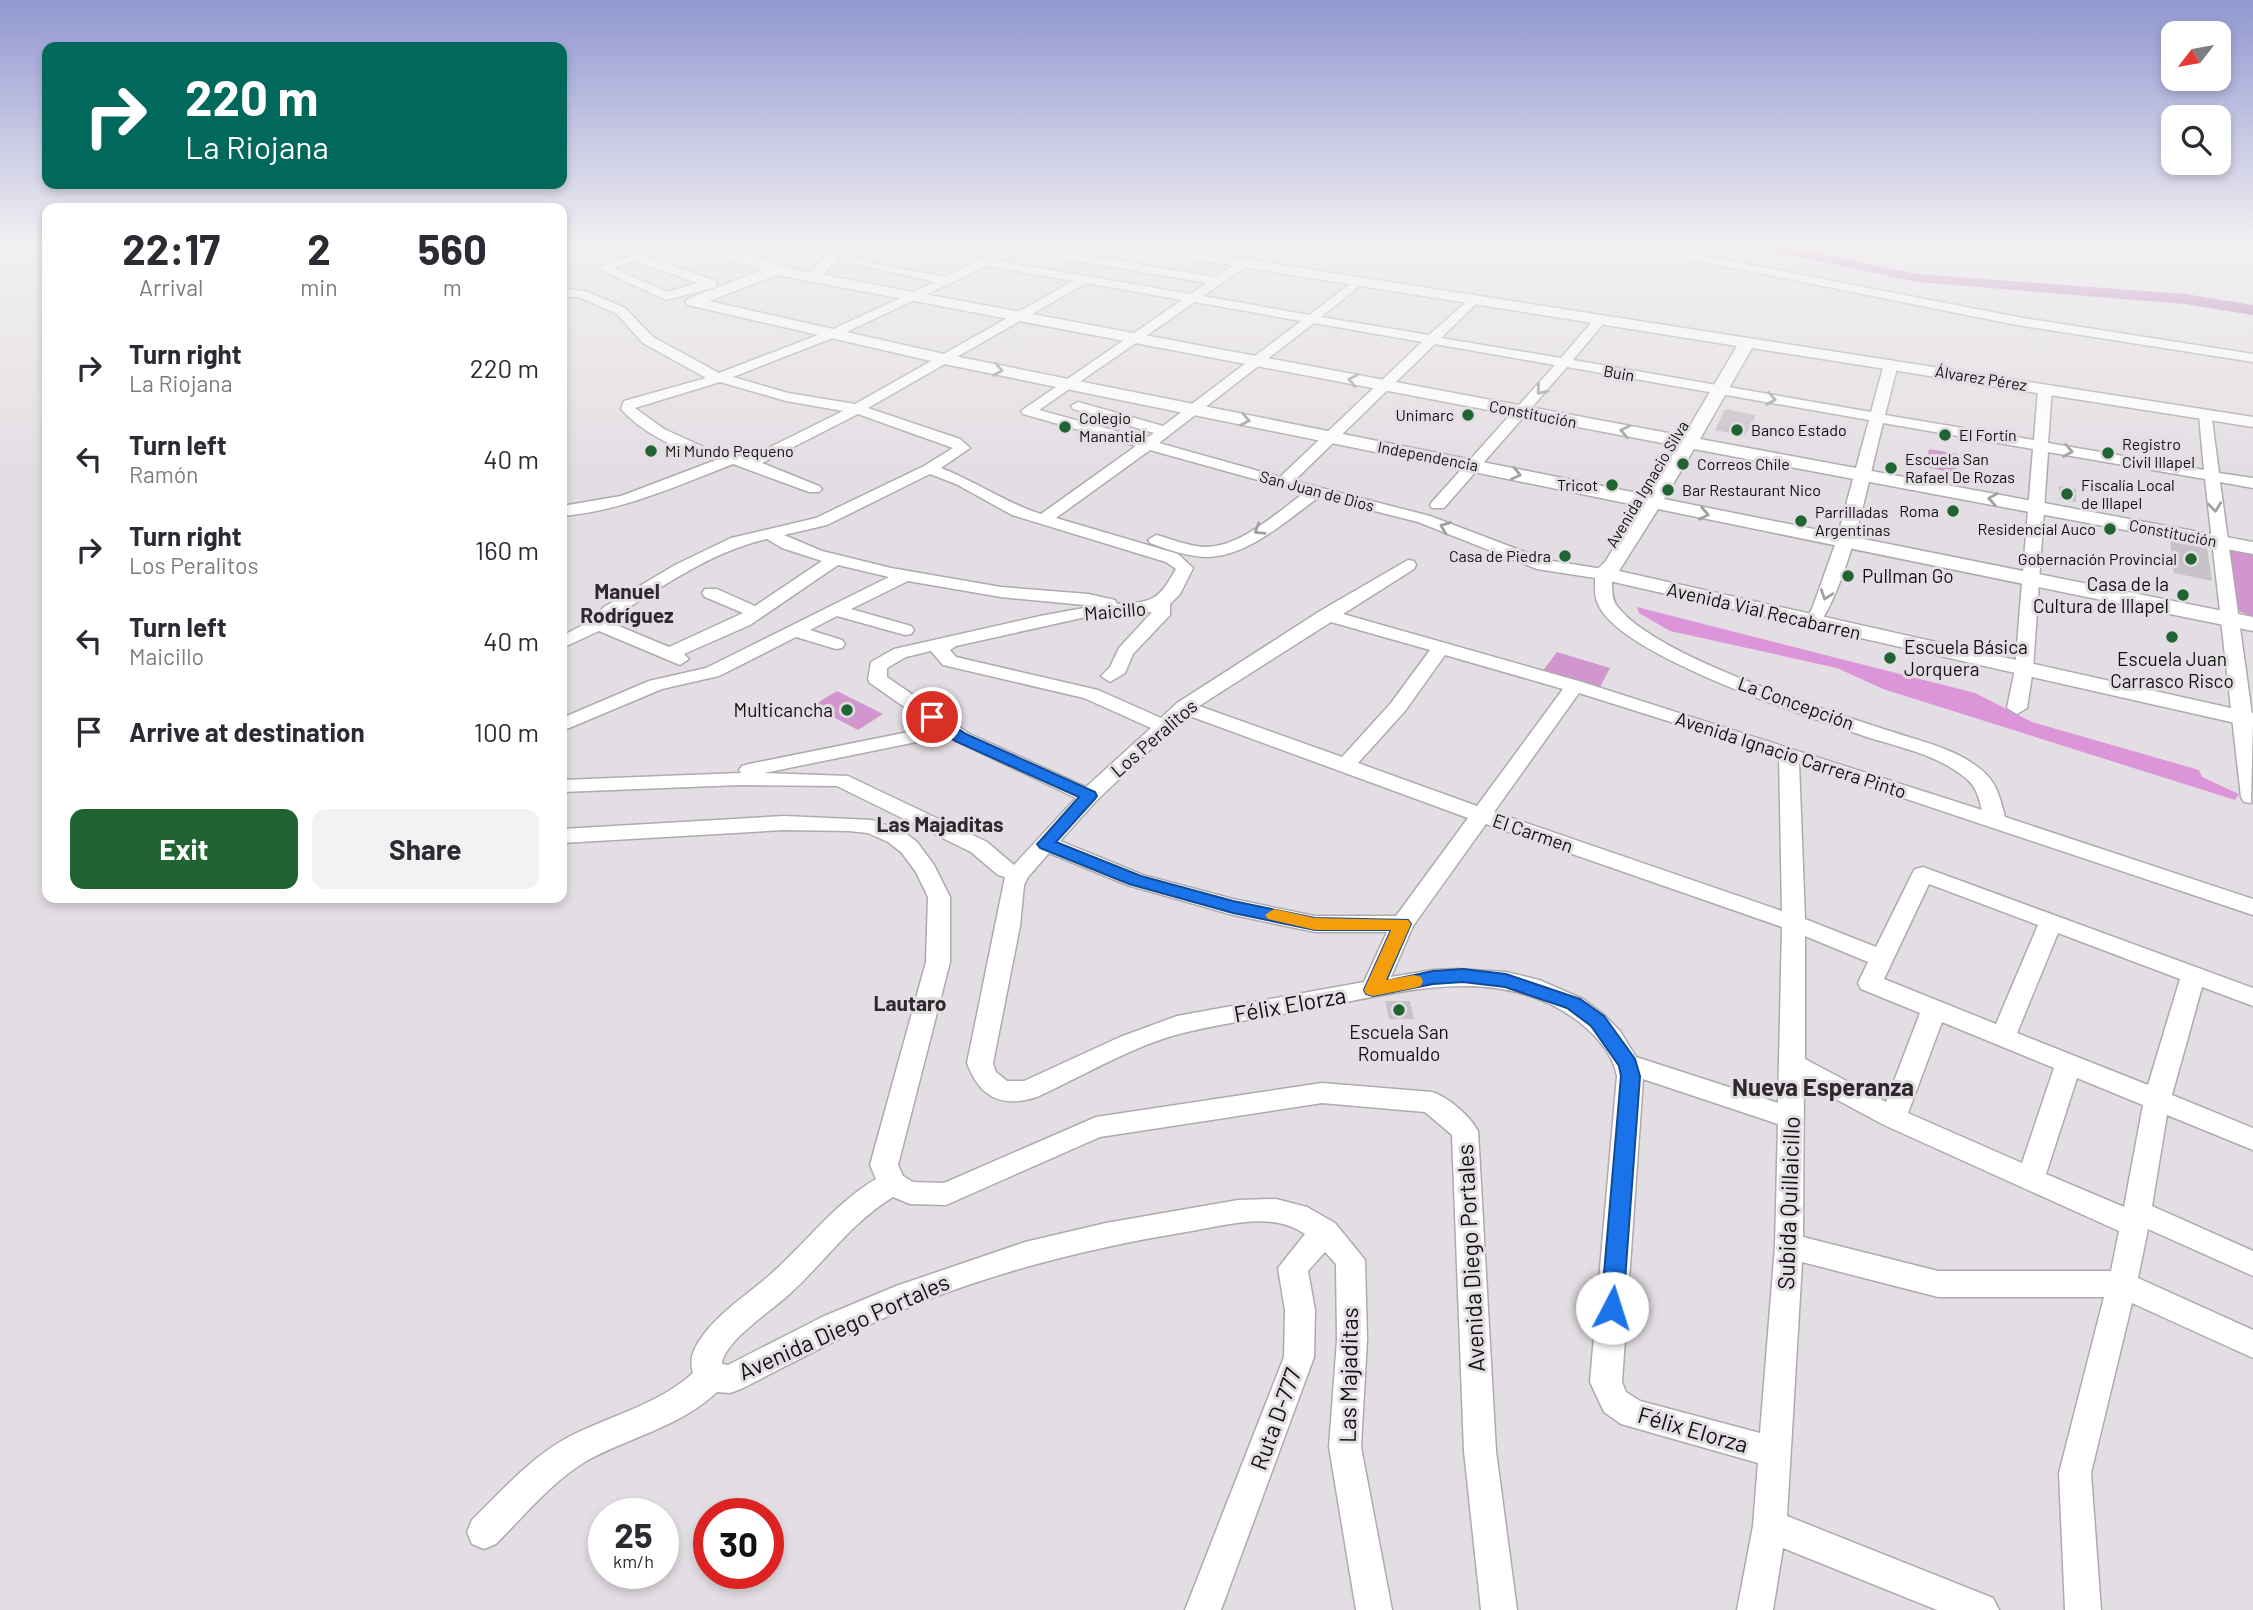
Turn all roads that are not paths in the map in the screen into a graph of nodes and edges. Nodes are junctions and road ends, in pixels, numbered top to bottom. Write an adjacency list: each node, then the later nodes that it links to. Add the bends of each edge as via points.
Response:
1 (629, 320): 22 (street, via 662,350)
2 (768, 320): 13 (main road, Independencia)
3 (861, 320): 13 (street)
4 (1012, 320): 18 (street)
5 (1034, 320): 14 (main road, Constitución)
6 (1160, 320): 14 (street)
7 (1310, 320): 19 (street)
8 (1318, 320): 15 (street, Buin)
9 (1453, 320): 15 (street)
10 (1600, 320): 20 (street)
11 (1608, 320): 16 (main road, Álvarez Pérez)
12 (2018, 320): 17 (street)
13 (829, 334): 18 (main road, Independencia); 22 (street)
14 (1132, 339): 19 (main road, Constitución); 23 (street)
15 (1433, 340): 20 (street, Buin); 24 (street)
16 (1740, 341): 21 (main road, Álvarez Pérez); 26 (main road, Avenida Ignacio Silva)
17 (2253, 358)
18 (944, 359): 23 (main road, Independencia, one-way to 23); 28 (street)
19 (1255, 362): 24 (main road, Constitución, one-way to 19); 29 (street)
20 (1564, 363): 26 (street, Buin); 30 (street, one-way to 30)
21 (1891, 364): 25 (main road, Álvarez Pérez); 32 (street)
22 (721, 377): 28 (street, via 786,397); 39 (street, via 629,404 628,410 659,432 705,453)
23 (1067, 383): 29 (main road, Independencia); 37 (street, San Juan de Dios, via 1028,411)
24 (1386, 386): 30 (main road, Constitución); 35 (street)
25 (2045, 388): 31 (main road, Álvarez Pérez); 38 (street)
26 (1711, 389): 32 (street, Buin, one-way to 32); 36 (main road, Avenida Ignacio Silva)
27 (1078, 407): 34 (street)
28 (857, 408): 40 (street); 42 (street, via 963,448)
29 (1195, 410): 34 (street); 35 (main road, Independencia, one-way to 35)
30 (1524, 412): 36 (main road, Constitución, one-way to 30); 41 (street)
31 (2206, 415): 33 (main road, Álvarez Pérez); 44 (street)
32 (1878, 418): 38 (street, Buin); 43 (street)
33 (2253, 422)
34 (1163, 431): 37 (street)
35 (1332, 438): 41 (main road, Independencia); 45 (street)
36 (1682, 442): 43 (main road, Constitución); 49 (main road, Avenida Ignacio Silva)
37 (1146, 445): 45 (street, San Juan de Dios); 53 (street)
38 (2041, 446): 44 (street, Buin, one-way to 44); 51 (street)
39 (731, 459): 40 (street); 52 (street, via 655,489)
40 (750, 463): 47 (street)
41 (1474, 465): 49 (main road, Independencia, one-way to 49); 50 (street)
42 (929, 469): 53 (street, via 1008,505); 54 (street, via 821,522)
43 (1862, 475): 51 (main road, Constitución, one-way to 43); 56 (street)
44 (2211, 475): 46 (street, Buin); 55 (street, one-way to 55)
45 (1284, 482): 48 (street, San Juan de Dios)
46 (2253, 482)
47 (814, 489)
48 (1316, 492): 53 (street, one-way to 53, via 1254,534 1216,551 1192,551 1085,519); 60 (street, San Juan de Dios, one-way to 48, via 1544,565 1424,519)
49 (1644, 502): 56 (main road, Independencia, one-way to 56); 60 (main road, Avenida Ignacio Silva, via 1613,566)
50 (1438, 506)
51 (2036, 507): 55 (main road, Constitución); 62 (street)
52 (567, 510)
53 (1053, 518): 64 (street, Maicillo, via 1180,563 1185,568 1180,581)
54 (770, 534): 58 (street, via 778,541); 71 (street, via 737,541 681,569 610,611)
55 (2219, 541): 57 (main road, Constitución); 69 (street)
56 (1844, 542): 62 (main road, Independencia); 70 (street, one-way to 70, via 1821,609)
57 (2253, 548)
58 (836, 559): 61 (street); 67 (street)
59 (1408, 565): 68 (street, Los Peralitos)
60 (1604, 574): 70 (main road, Avenida Vial Recabarren); 97 (street, La Concepción, via 1606,605 1622,624 1648,641 1731,681 1950,758 1981,778)
61 (907, 575): 65 (street, via 1024,595 1094,600); 66 (street)
62 (2031, 579): 69 (main road, Independencia); 80 (street)
63 (711, 593): 67 (street)
64 (1161, 604): 65 (street, Maicillo); 82 (street, via 1161,615 1125,652)
65 (1124, 609): 76 (street, Maicillo, via 1086,612)
66 (834, 610): 73 (street); 74 (street)
67 (757, 612): 79 (street)
68 (1326, 615): 78 (street, Avenida Ignacio Carrera Pinto); 84 (street, Los Peralitos)
69 (2231, 619): 72 (main road, Independencia); 86 (street)
70 (1812, 622): 80 (main road, Avenida Vial Recabarren)
71 (598, 624): 75 (street); 79 (street)
72 (2253, 624)
73 (905, 630)
74 (794, 631): 77 (street); 81 (street)
75 (567, 640)
76 (951, 641): 88 (street, via 939,649 950,661 1091,694); 89 (street, Maicillo, via 900,653 878,666 877,679)
77 (836, 644)
78 (1440, 649): 83 (street, Avenida Ignacio Carrera Pinto); 91 (street, via 1398,707)
79 (669, 654): 81 (street)
80 (2024, 669): 85 (street); 86 (main road, Avenida Vial Recabarren)
81 (712, 672): 87 (street, via 656,685)
82 (1110, 676)
83 (1575, 686): 90 (street, Avenida Ignacio Carrera Pinto); 96 (street)
84 (1184, 707): 88 (street, Los Peralitos); 91 (street, El Carmen)
85 (2017, 708)
86 (2248, 719): 95 (street)
87 (567, 723)
88 (1161, 725): 94 (street, Los Peralitos)
89 (950, 730): 92 (street); 94 (street, Maicillo)
90 (1789, 753): 97 (street, Avenida Ignacio Carrera Pinto); 103 (street, Subida Quillaicillo)
91 (1345, 766): 96 (street, El Carmen)
92 (715, 780): 93 (street); 100 (street, via 841,780 979,847 1006,870)
93 (567, 786)
94 (1089, 796): 99 (street, Los Peralitos)
95 (2251, 797)
96 (1481, 815): 103 (street, El Carmen); 104 (street)
97 (1996, 821): 101 (street, Avenida Ignacio Carrera Pinto)
98 (567, 836): 120 (street, via 784,823 849,824 872,827 909,847 939,897 938,962 884,1165)
99 (1045, 844): 100 (street, Los Peralitos); 104 (street, via 1135,880 1233,907 1315,924)
100 (1018, 874): 114 (street, Los Peralitos, via 980,1063 984,1076)
101 (2253, 907)
102 (2051, 921): 105 (street, via 1923,874); 106 (street); 110 (street)
103 (1794, 923): 105 (street, El Carmen); 112 (street, Subida Quillaicillo)
104 (1402, 924): 107 (street)
105 (1882, 958): 109 (street, via 1870,983)
106 (2193, 975): 108 (street); 115 (street)
107 (1373, 990): 111 (street, Félix Elorza, via 1463,976 1506,980 1544,991 1573,1003 1598,1021); 114 (street, Félix Elorza, via 1177,1025)
108 (2253, 997)
109 (1934, 1009): 110 (street); 117 (street)
110 (2003, 1037): 113 (street)
111 (1628, 1064): 116 (street); 128 (street, Félix Elorza, via 1606,1382 1615,1402 1632,1414)
112 (1793, 1064): 116 (street, Subida Quillaicillo); 117 (street)
113 (2068, 1064): 115 (street); 119 (street)
114 (1012, 1094)
115 (2157, 1100): 118 (street); 121 (street)
116 (1792, 1118): 123 (street, Subida Quillaicillo)
117 (1893, 1118): 119 (street)
118 (2253, 1139)
119 (2031, 1180): 121 (street)
120 (892, 1184): 127 (street, Avenida Diego Portales, via 841,1224 727,1332 708,1354); 133 (street, Avenida Diego Portales, via 910,1193 946,1194 1096,1127 1321,1093 1432,1101 1465,1131 1480,1451)
121 (2136, 1219): 124 (street); 125 (street)
122 (1325, 1231): 127 (street, Avenida Diego Portales, via 1290,1212 1258,1209 1039,1250 868,1311 730,1379); 131 (street, Ruta D-777, via 1293,1268 1300,1310 1299,1357); 132 (street, Las Majaditas, via 1350,1260 1352,1340 1345,1447)
123 (1789, 1246): 125 (street, via 1938,1284); 128 (street, Subida Quillaicillo)
124 (2253, 1264)
125 (2121, 1284): 126 (street); 136 (street, via 2075,1474)
126 (2253, 1344)
127 (711, 1377): 130 (street, via 694,1395 575,1450)
128 (1774, 1452): 129 (street, Subida Quillaicillo)
129 (1770, 1526): 134 (street, Subida Quillaicillo); 135 (street)
130 (484, 1532)
131 (1203, 1610)
132 (1374, 1610)
133 (1499, 1610)
134 (1755, 1610)
135 (1981, 1610)
136 (2083, 1610)

